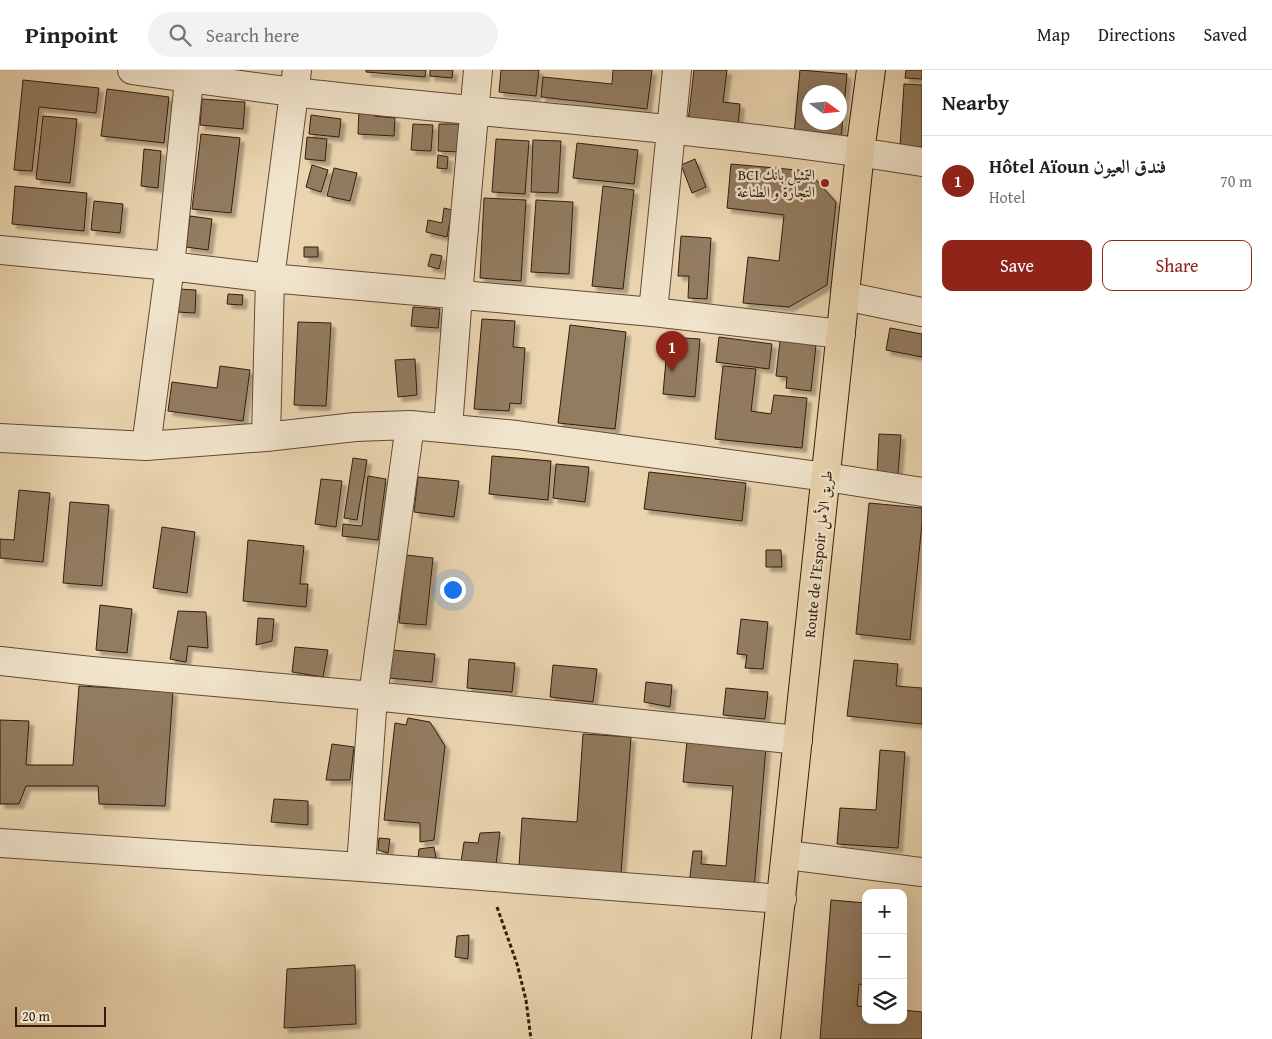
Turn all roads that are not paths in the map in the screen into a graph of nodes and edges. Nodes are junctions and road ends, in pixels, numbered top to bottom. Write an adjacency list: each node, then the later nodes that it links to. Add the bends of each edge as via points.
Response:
1 (132, 70): 5 (street)
2 (478, 70): 7 (street)
3 (677, 70): 8 (street)
4 (871, 70): 9 (highway, Route de l’Espoir طريق الأمل)
5 (190, 74): 6 (street); 12 (street)
6 (296, 81): 7 (street); 13 (street)
7 (474, 109): 8 (street); 14 (street)
8 (671, 129): 9 (street); 16 (street)
9 (860, 152): 10 (street); 15 (highway, Route de l’Espoir طريق الأمل)
10 (922, 162)
11 (0, 250): 12 (street)
12 (170, 266): 13 (street); 23 (street)
13 (270, 278): 14 (street); 21 (street)
14 (458, 294): 16 (street); 20 (street)
15 (845, 296): 17 (street); 18 (highway, Route de l’Espoir طريق الأمل)
16 (653, 312): 18 (street)
17 (922, 312)
18 (841, 334): 24 (highway, Route de l’Espoir طريق الأمل)
19 (410, 425): 20 (street); 21 (street, via 355,427); 27 (street)
20 (448, 428): 24 (street)
21 (266, 437): 23 (street)
22 (0, 438): 23 (street)
23 (146, 446)
24 (826, 477): 25 (street); 28 (highway, Route de l’Espoir طريق الأمل)
25 (922, 492)
26 (0, 661): 27 (street)
27 (373, 696): 28 (street); 31 (street)
28 (798, 740): 30 (highway, Route de l’Espoir طريق الأمل)
29 (0, 842): 31 (street)
30 (787, 855): 32 (street); 33 (highway, Route de l’Espoir طريق الأمل)
31 (362, 867): 33 (street)
32 (922, 872)
33 (782, 899): 34 (highway, Route de l’Espoir طريق الأمل)
34 (766, 1039)

